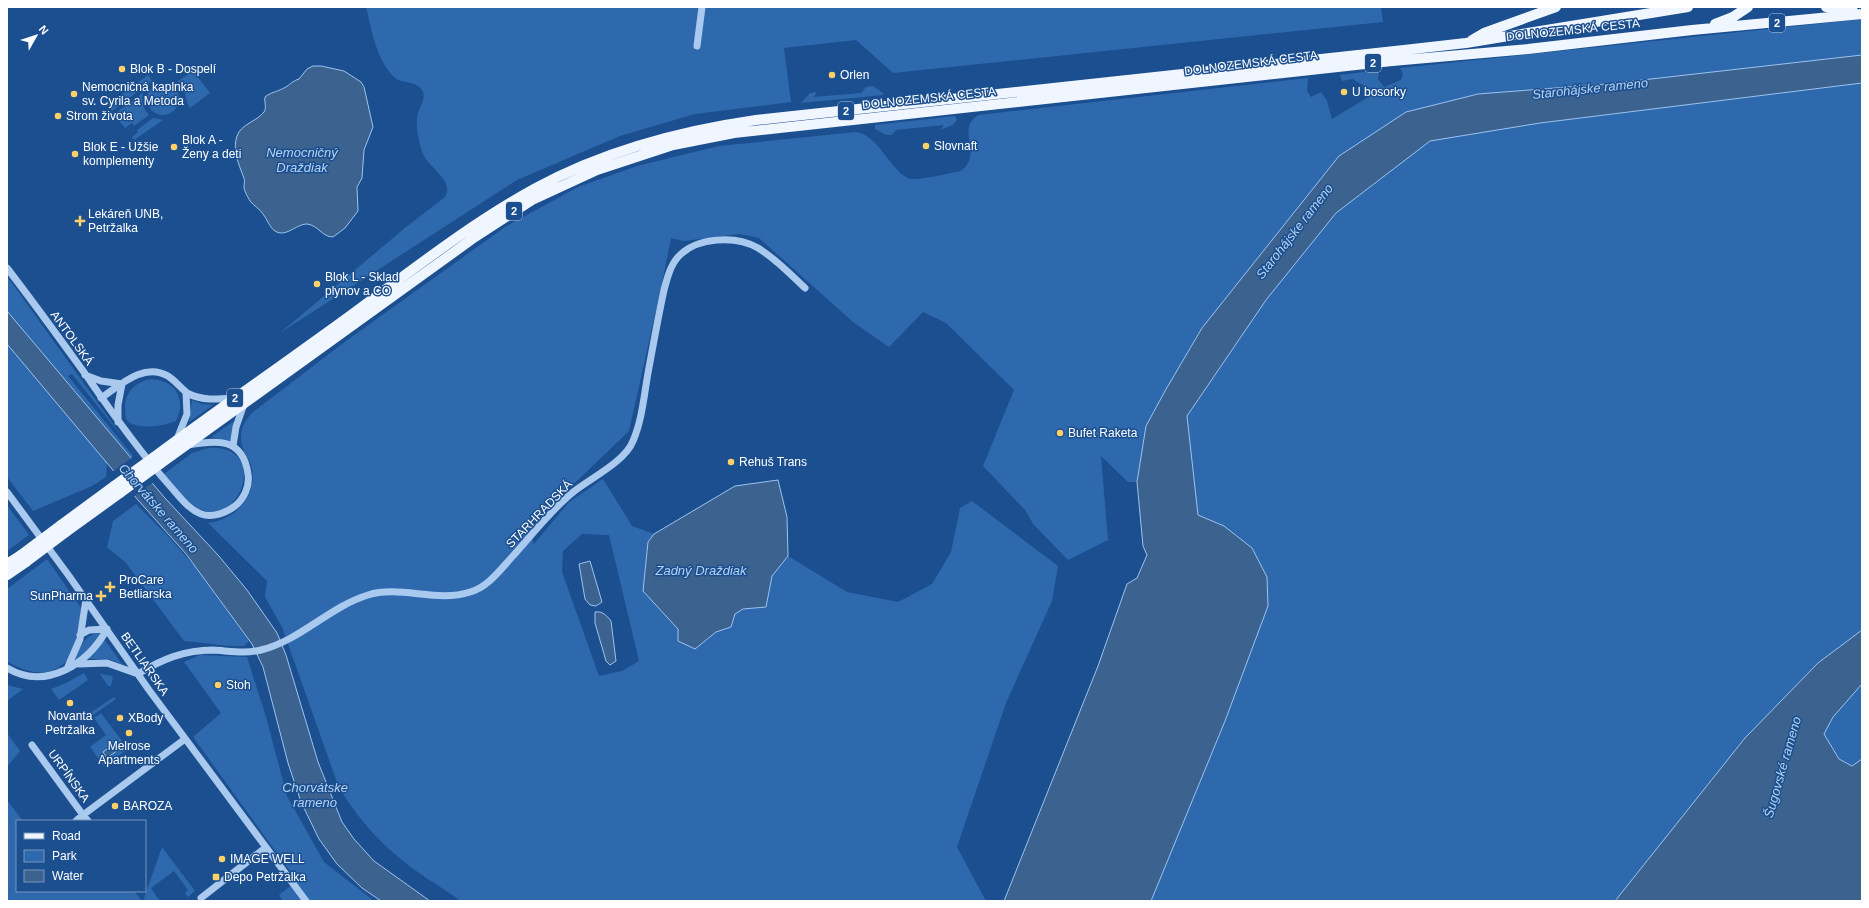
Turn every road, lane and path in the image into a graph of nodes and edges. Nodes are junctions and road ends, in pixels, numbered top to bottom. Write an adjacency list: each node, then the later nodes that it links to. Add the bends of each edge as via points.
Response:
1 (702, 7): 9 (street)
2 (1556, 7): 8 (main road, via 1484,33)
3 (1688, 7): 8 (main road, DOLNOZEMSKÁ CESTA / 2)
4 (1748, 7): 7 (main road, via 1727,20)
5 (1826, 7): 6 (main road)
6 (1862, 13): 7 (main road, DOLNOZEMSKÁ CESTA / 2)
7 (1692, 30): 16 (main road, DOLNOZEMSKÁ CESTA / 2, via 799,125 734,133 673,145 583,175 509,214)
8 (1466, 43): 16 (main road, DOLNOZEMSKÁ CESTA / 2, via 756,120 647,143 608,155 567,173 536,187 503,207)
9 (697, 46)
10 (7, 268): 12 (street, ANTOLSKÁ)
11 (805, 288): 30 (street, STARHRADSKÁ, via 771,258 742,242 706,241 688,248 678,257 669,272 640,422 633,444 616,462 571,493 491,580 471,592 450,596 370,594 350,602 286,642 247,653 214,650 189,652 153,664)
12 (85, 374): 13 (street, via 101,381); 15 (street, ANTOLSKÁ)
13 (122, 384): 14 (street, via 134,376 155,372 172,379); 15 (street); 17 (street)
14 (186, 393): 16 (street, via 206,399); 18 (street, via 187,414)
15 (102, 398): 17 (street, ANTOLSKÁ)
16 (239, 401): 18 (main road, DOLNOZEMSKÁ CESTA / 2); 19 (main road, DOLNOZEMSKÁ CESTA / 2); 20 (street)
17 (118, 422): 20 (street, ANTOLSKÁ, via 151,466 183,502 204,515 217,515 231,509 246,492 247,469)
18 (176, 441): 21 (main road, DOLNOZEMSKÁ CESTA / 2)
19 (187, 445): 20 (street, via 212,441); 21 (main road, DOLNOZEMSKÁ CESTA / 2)
20 (234, 446)
21 (157, 461): 23 (main road, DOLNOZEMSKÁ CESTA / 2, bridge)
22 (7, 492): 24 (street, BETLIARSKA)
23 (7, 572)
24 (86, 599): 25 (street, BETLIARSKA); 26 (street)
25 (107, 629): 26 (street, via 92,630); 27 (street, via 97,646); 30 (street, BETLIARSKA)
26 (80, 635): 29 (street)
27 (76, 664): 29 (street); 30 (street, via 107,663)
28 (7, 668): 29 (street, via 33,677 51,675)
29 (67, 669)
30 (138, 674): 31 (street, BETLIARSKA)
31 (185, 739): 33 (street, URPÍNSKA); 34 (street, BETLIARSKA)
32 (32, 745): 33 (street, URPÍNSKA)
33 (86, 818)
34 (265, 848): 35 (street); 36 (street, BETLIARSKA)
35 (201, 898)
36 (306, 901)

